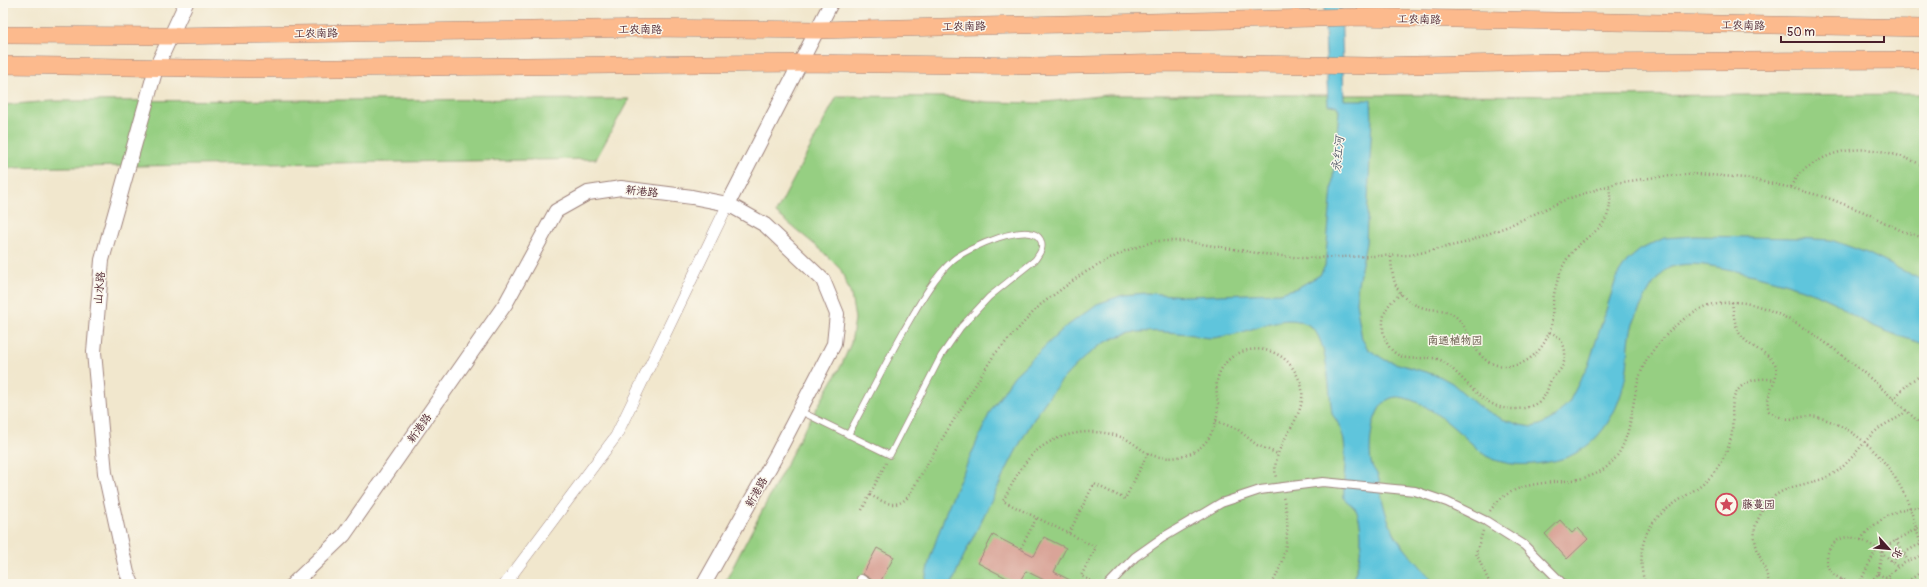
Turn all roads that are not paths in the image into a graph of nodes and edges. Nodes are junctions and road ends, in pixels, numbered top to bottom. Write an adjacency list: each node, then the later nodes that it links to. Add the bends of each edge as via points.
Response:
1 (186, 3): 6 (street, 山水路)
2 (831, 3): 4 (street)
3 (1924, 28): 4 (main road, 工农南路, via 1315,17)
4 (819, 30): 6 (main road, 工农南路, via 636,28); 8 (street)
5 (3, 35): 6 (main road, 工农南路)
6 (170, 36): 10 (street, 山水路)
7 (1924, 60): 8 (main road, via 1370,66)
8 (802, 63): 10 (main road); 11 (street)
9 (3, 65): 10 (main road)
10 (156, 68): 15 (street, 山水路, via 102,260 94,352 105,473 127,572)
11 (728, 204): 12 (street, 新港路, via 765,225 823,280 837,314 834,344); 16 (street, 新港路, via 621,188 588,194 556,211 506,303 344,535); 17 (street, via 616,436)
12 (800, 411): 13 (lane, via 890,455 941,356 961,328 989,297 1035,260 1041,252 1041,239 1025,232 988,241 969,249 953,260 916,308); 18 (street, 新港路)
13 (848, 435)
14 (860, 579): 19 (street)
15 (132, 584)
16 (292, 584)
17 (505, 584)
18 (704, 584)
19 (869, 584)
20 (1109, 584): 21 (street, via 1162,538 1221,503 1260,490 1311,482 1389,487 1415,491 1434,498 1486,521 1524,544)
21 (1563, 584)

